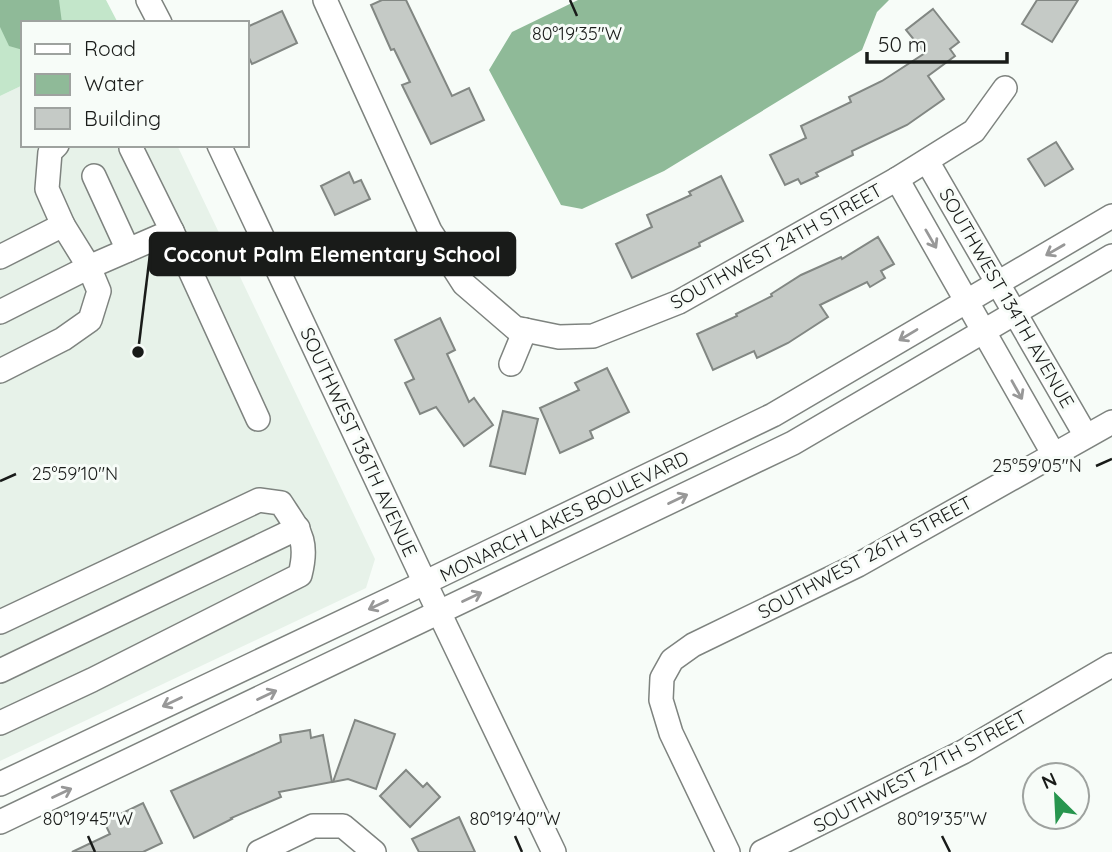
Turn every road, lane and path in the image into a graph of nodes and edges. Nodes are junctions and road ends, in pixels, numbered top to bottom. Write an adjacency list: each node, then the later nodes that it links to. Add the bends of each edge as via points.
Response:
1 (148, 0): 3 (street)
2 (325, 0): 22 (street, via 430,232 464,284)
3 (159, 21)
4 (1005, 88): 8 (street, SOUTHWEST 24TH STREET, via 974,131)
5 (55, 147): 12 (street, via 50,152 47,189)
6 (220, 147): 31 (street, SOUTHWEST 136TH AVENUE)
7 (131, 148): 13 (street)
8 (927, 161): 10 (street, SOUTHWEST 24TH STREET); 18 (street, SOUTHWEST 134TH AVENUE)
9 (94, 176): 14 (street)
10 (897, 179): 19 (street, SOUTHWEST 134TH AVENUE, one-way to 19); 22 (street, SOUTHWEST 24TH STREET, via 679,302 593,336 559,337)
11 (1112, 216): 18 (street, MONARCH LAKES BOULEVARD, one-way to 18)
12 (64, 225): 16 (street); 17 (street)
13 (172, 231): 14 (street); 26 (street)
14 (128, 250): 17 (street)
15 (1112, 256): 21 (street, MONARCH LAKES BOULEVARD)
16 (0, 257)
17 (89, 267): 20 (street); 25 (street, via 99,291 90,320)
18 (997, 283): 19 (street, MONARCH LAKES BOULEVARD); 21 (street, SOUTHWEST 134TH AVENUE)
19 (967, 300): 23 (street, SOUTHWEST 134TH AVENUE); 31 (street, MONARCH LAKES BOULEVARD, one-way to 31, via 773,415)
20 (0, 312)
21 (1015, 313): 23 (street, MONARCH LAKES BOULEVARD); 28 (street, SOUTHWEST 134TH AVENUE)
22 (520, 329): 24 (street)
23 (984, 331): 29 (street, SOUTHWEST 134TH AVENUE, one-way to 29); 32 (street, MONARCH LAKES BOULEVARD, one-way to 23, via 793,443)
24 (511, 364)
25 (0, 371)
26 (258, 419)
27 (1112, 422): 28 (street, SOUTHWEST 26TH STREET)
28 (1086, 436): 29 (street, SOUTHWEST 26TH STREET)
29 (1054, 455): 42 (street, SOUTHWEST 26TH STREET, via 858,565 693,645 672,660 662,678 661,700 671,733)
30 (298, 528): 33 (street, via 281,503 259,500); 35 (street); 36 (street, via 304,558 300,575)
31 (425, 583): 32 (street, SOUTHWEST 136TH AVENUE); 37 (street, MONARCH LAKES BOULEVARD, one-way to 37)
32 (440, 612): 38 (street, MONARCH LAKES BOULEVARD, one-way to 32); 41 (street, SOUTHWEST 136TH AVENUE)
33 (0, 622)
34 (1112, 665): 43 (street, SOUTHWEST 27TH STREET, via 963,752)
35 (0, 671)
36 (0, 723)
37 (0, 784)
38 (0, 822)
39 (259, 852): 40 (street, via 313,826 343,826)
40 (374, 852)
41 (554, 852)
42 (728, 852)
43 (762, 852)

